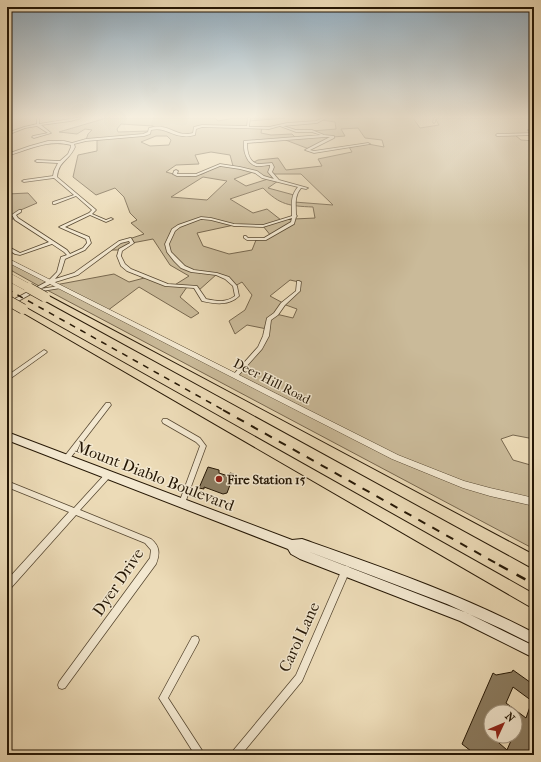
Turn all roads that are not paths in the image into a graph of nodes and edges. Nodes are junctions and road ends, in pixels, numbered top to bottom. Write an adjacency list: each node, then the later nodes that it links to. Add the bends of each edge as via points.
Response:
1 (68, 154): 4 (street)
2 (247, 154): 8 (street, via 250,161 258,165 271,164 270,172)
3 (37, 161): 4 (street)
4 (59, 162): 6 (street)
5 (176, 172): 8 (street, via 177,175 196,175 220,165 253,172)
6 (55, 177): 7 (street); 11 (street)
7 (24, 181)
8 (278, 181): 9 (street)
9 (300, 187): 10 (street); 15 (street, via 293,199)
10 (306, 188)
11 (76, 195): 12 (street); 14 (street, via 92,207 94,210)
12 (54, 204)
13 (20, 210): 18 (street, via 14,216 16,219)
14 (90, 214): 16 (street, via 106,221); 20 (street, via 60,226 90,240 84,249)
15 (295, 216): 17 (street, via 293,223 265,239); 23 (street, via 263,226 234,225 201,218 173,230 167,244 169,252 183,267 217,274 231,280 237,296 223,303 210,302 202,298 196,288 167,285 129,270 118,256 120,250 132,242 130,239 120,242 76,274)
16 (111, 219)
17 (245, 237)
18 (52, 242): 19 (street, via 20,254); 20 (street)
19 (7, 247)
20 (68, 254): 23 (street, via 63,258 58,272)
21 (7, 260): 23 (street, Deer Hill Road)
22 (7, 276): 41 (highway, bridge)
23 (50, 282): 25 (street, Deer Hill Road); 26 (street)
24 (299, 282): 30 (street, via 298,291 268,319 266,336 260,348)
25 (59, 287): 26 (street); 30 (street, Deer Hill Road)
26 (34, 291): 28 (street)
27 (7, 300): 44 (highway, bridge)
28 (7, 305)
29 (44, 352): 31 (street)
30 (236, 376): 38 (street, Deer Hill Road, via 429,472 490,492)
31 (7, 379)
32 (108, 405): 35 (street)
33 (165, 421): 39 (street, via 198,440 203,446)
34 (7, 436): 35 (main road, Mount Diablo Boulevard)
35 (66, 459): 36 (main road, Mount Diablo Boulevard)
36 (108, 475): 39 (main road, Mount Diablo Boulevard); 40 (street)
37 (7, 484): 40 (street, Dyer Drive)
38 (534, 502)
39 (182, 503): 42 (main road, Mount Diablo Boulevard, via 292,545 304,555)
40 (75, 511): 43 (street); 48 (street, Dyer Drive, via 148,541 154,546 156,554)
41 (534, 562)
42 (348, 567): 45 (main road, Mount Diablo Boulevard, via 465,606); 47 (main road, Mount Diablo Boulevard, via 464,617); 50 (street, Carol Lane, via 299,678)
43 (7, 586)
44 (531, 602)
45 (534, 639)
46 (195, 640): 49 (street, via 163,698)
47 (534, 652)
48 (62, 685)
49 (200, 755)
50 (235, 755)

